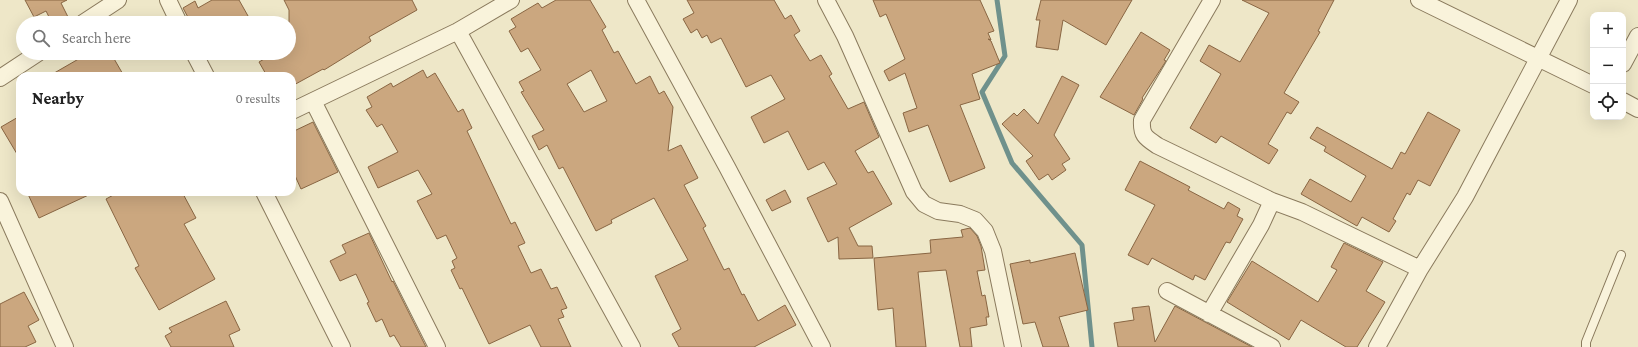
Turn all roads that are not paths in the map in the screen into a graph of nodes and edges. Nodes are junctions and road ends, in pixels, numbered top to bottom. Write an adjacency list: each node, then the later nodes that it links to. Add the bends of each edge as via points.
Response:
1 (118, 0): 9 (street)
2 (511, 0): 11 (street)
3 (636, 0): 35 (street)
4 (826, 0): 36 (street, via 845,36 914,192 924,204 938,211 960,214 975,220 985,231 993,251)
5 (1212, 0): 26 (street, via 1142,120 1141,128 1144,136 1158,146)
6 (1418, 0): 16 (street)
7 (1569, 0): 16 (street)
8 (171, 1): 10 (street)
9 (94, 16)
10 (176, 16)
11 (458, 31): 20 (street); 34 (street)
12 (1638, 36): 13 (street)
13 (1626, 58)
14 (27, 60): 18 (street)
15 (198, 60): 17 (street)
16 (1538, 60): 19 (street); 28 (street, via 1465,198)
17 (204, 72)
18 (0, 78)
19 (1591, 84)
20 (313, 101): 22 (street); 33 (street)
21 (1626, 102): 23 (street)
22 (296, 109)
23 (1638, 109)
24 (266, 196): 32 (street)
25 (0, 201): 31 (street)
26 (1272, 202): 28 (street, via 1302,212); 30 (street)
27 (1621, 255): 39 (lane)
28 (1420, 269): 38 (street)
29 (1167, 291): 30 (street)
30 (1209, 314): 37 (street)
31 (65, 347)
32 (342, 347)
33 (437, 347)
34 (632, 347)
35 (822, 347)
36 (1013, 347)
37 (1272, 347)
38 (1377, 347)
39 (1586, 347)

